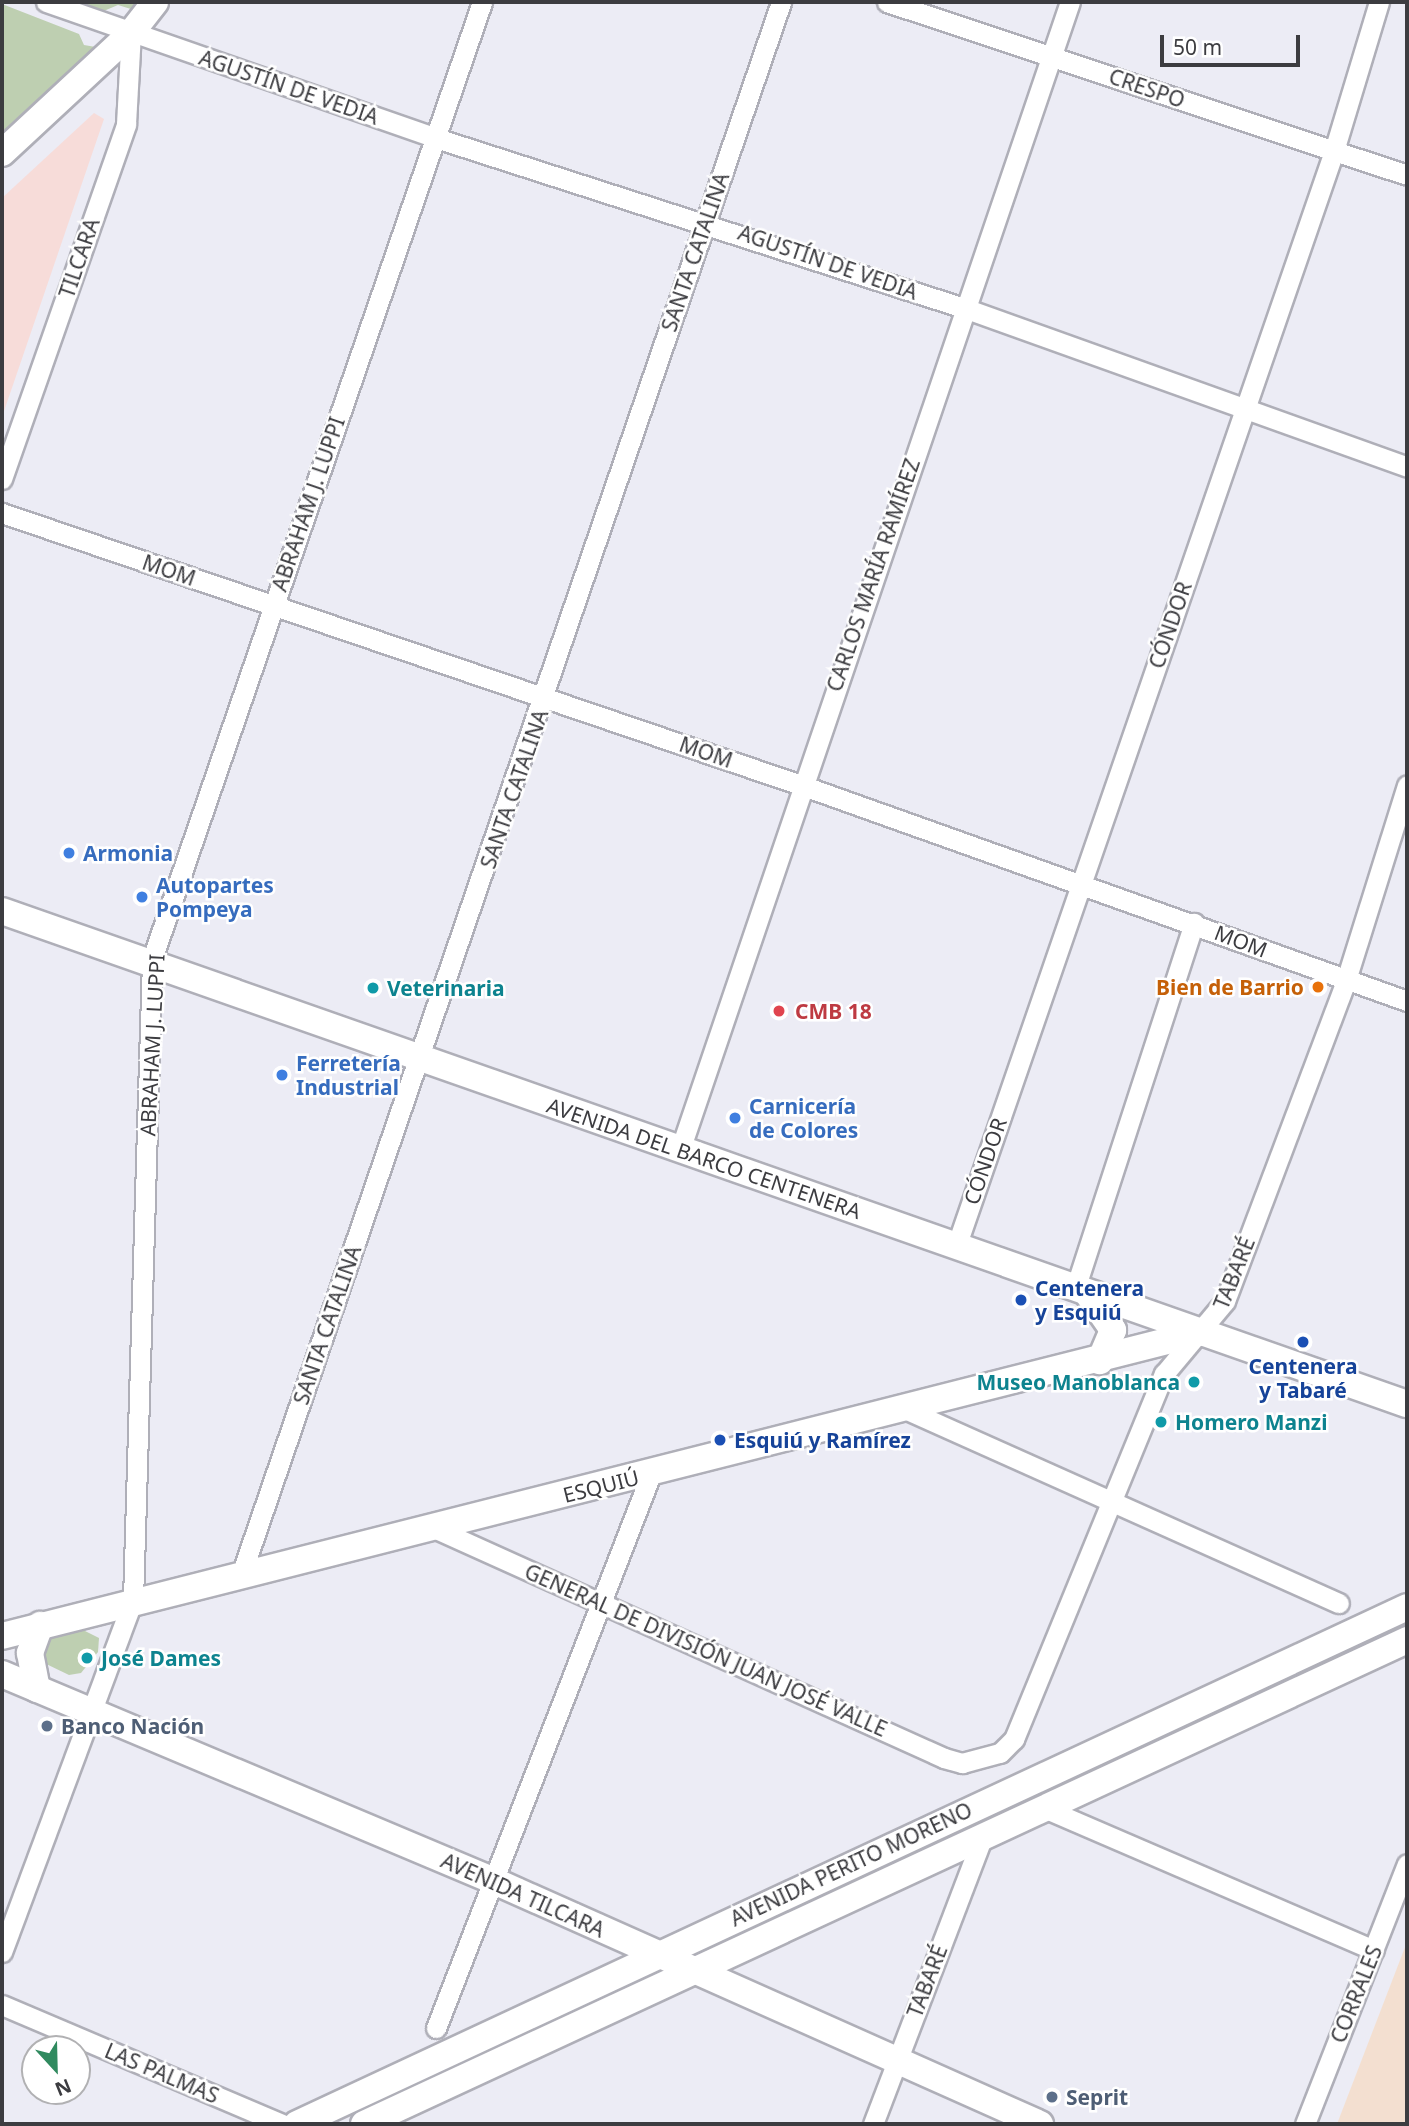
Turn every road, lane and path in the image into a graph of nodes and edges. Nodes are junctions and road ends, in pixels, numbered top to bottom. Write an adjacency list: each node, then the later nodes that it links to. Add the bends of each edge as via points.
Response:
1 (46, 2): 8 (street, AGUSTÍN DE VEDIA)
2 (155, 2): 8 (main road)
3 (482, 2): 10 (street, ABRAHAM J. LUPPI)
4 (780, 2): 14 (street, SANTA CATALINA)
5 (887, 2): 9 (street, CRESPO)
6 (1070, 2): 9 (street, CARLOS MARÍA RAMÍREZ)
7 (1379, 2): 11 (street, CÓNDOR)
8 (131, 33): 10 (street, AGUSTÍN DE VEDIA); 12 (main road); 18 (street, TILCARA, via 126,124)
9 (1051, 55): 11 (street, CRESPO); 15 (street, CARLOS MARÍA RAMÍREZ)
10 (436, 138): 14 (street, AGUSTÍN DE VEDIA); 20 (street, ABRAHAM J. LUPPI)
11 (1334, 150): 13 (street, CRESPO); 16 (street, CÓNDOR)
12 (2, 153)
13 (1407, 175)
14 (705, 220): 15 (street, AGUSTÍN DE VEDIA); 21 (street, SANTA CATALINA)
15 (964, 308): 16 (street, AGUSTÍN DE VEDIA); 22 (street, CARLOS MARÍA RAMÍREZ)
16 (1245, 407): 17 (street, AGUSTÍN DE VEDIA); 24 (street, CÓNDOR)
17 (1407, 467)
18 (2, 479)
19 (2, 513): 20 (street, MOM)
20 (272, 606): 21 (street, MOM); 27 (street, ABRAHAM J. LUPPI)
21 (546, 697): 22 (street, MOM); 30 (street, SANTA CATALINA)
22 (801, 785): 24 (street, MOM); 31 (street, CARLOS MARÍA RAMÍREZ)
23 (1407, 785): 28 (street, TABARÉ)
24 (1080, 883): 26 (street, MOM); 32 (street, CÓNDOR)
25 (2, 911): 27 (main road, AVENIDA DEL BARCO CENTENERA)
26 (1194, 923): 28 (street, MOM); 33 (street)
27 (152, 959): 30 (main road, AVENIDA DEL BARCO CENTENERA); 42 (street, ABRAHAM J. LUPPI)
28 (1346, 980): 29 (street, MOM); 34 (street, TABARÉ, via 1225,1301)
29 (1407, 1001)
30 (420, 1059): 31 (main road, AVENIDA DEL BARCO CENTENERA); 41 (street, SANTA CATALINA)
31 (680, 1150): 32 (main road, AVENIDA DEL BARCO CENTENERA)
32 (956, 1247): 33 (main road, AVENIDA DEL BARCO CENTENERA)
33 (1082, 1291): 34 (main road, AVENIDA DEL BARCO CENTENERA); 35 (main road, via 1113,1330)
34 (1199, 1333): 35 (main road, ESQUIÚ); 36 (main road, AVENIDA DEL BARCO CENTENERA); 39 (street, TABARÉ, via 1164,1374)
35 (1101, 1361): 37 (main road, ESQUIÚ)
36 (1407, 1404)
37 (907, 1410): 38 (main road, ESQUIÚ); 39 (street)
38 (651, 1474): 40 (main road, ESQUIÚ); 43 (street)
39 (1108, 1502): 44 (street); 52 (street, TABARÉ, via 1014,1739)
40 (434, 1528): 41 (main road, ESQUIÚ); 43 (street, GENERAL DE DIVISIÓN JUAN JOSÉ VALLE)
41 (240, 1575): 42 (main road, ESQUIÚ)
42 (133, 1600): 46 (main road, ESQUIÚ); 51 (street, ABRAHAM J. LUPPI)
43 (599, 1601): 52 (street, GENERAL DE DIVISIÓN JUAN JOSÉ VALLE, via 944,1758); 56 (street)
44 (1339, 1603)
45 (1407, 1607): 59 (main road, AVENIDA PERITO MORENO)
46 (40, 1625): 47 (main road, ESQUIÚ); 50 (main road, via 30,1653)
47 (2, 1636)
48 (1407, 1640): 53 (main road, AVENIDA PERITO MORENO)
49 (2, 1674): 50 (main road, AVENIDA TILCARA)
50 (37, 1689): 51 (main road, AVENIDA TILCARA)
51 (91, 1712): 56 (main road, AVENIDA TILCARA); 58 (street, ABRAHAM J. LUPPI)
52 (981, 1761)
53 (1044, 1808): 54 (main road, AVENIDA PERITO MORENO); 57 (street)
54 (982, 1838): 60 (main road, AVENIDA PERITO MORENO); 63 (street, TABARÉ)
55 (1407, 1864): 57 (street, CORRALES)
56 (492, 1880): 59 (main road, AVENIDA TILCARA); 62 (street)
57 (1374, 1950): 69 (street, CORRALES)
58 (2, 1952)
59 (658, 1955): 60 (main road, AVENIDA TILCARA); 65 (main road, AVENIDA PERITO MORENO)
60 (697, 1971): 63 (main road, AVENIDA TILCARA); 66 (main road, AVENIDA PERITO MORENO)
61 (2, 2005): 64 (street, LAS PALMAS)
62 (436, 2028)
63 (896, 2062): 67 (street, TABARÉ); 68 (main road, AVENIDA TILCARA)
64 (283, 2124)
65 (297, 2124)
66 (364, 2124)
67 (873, 2124)
68 (1040, 2124)
69 (1304, 2124)

